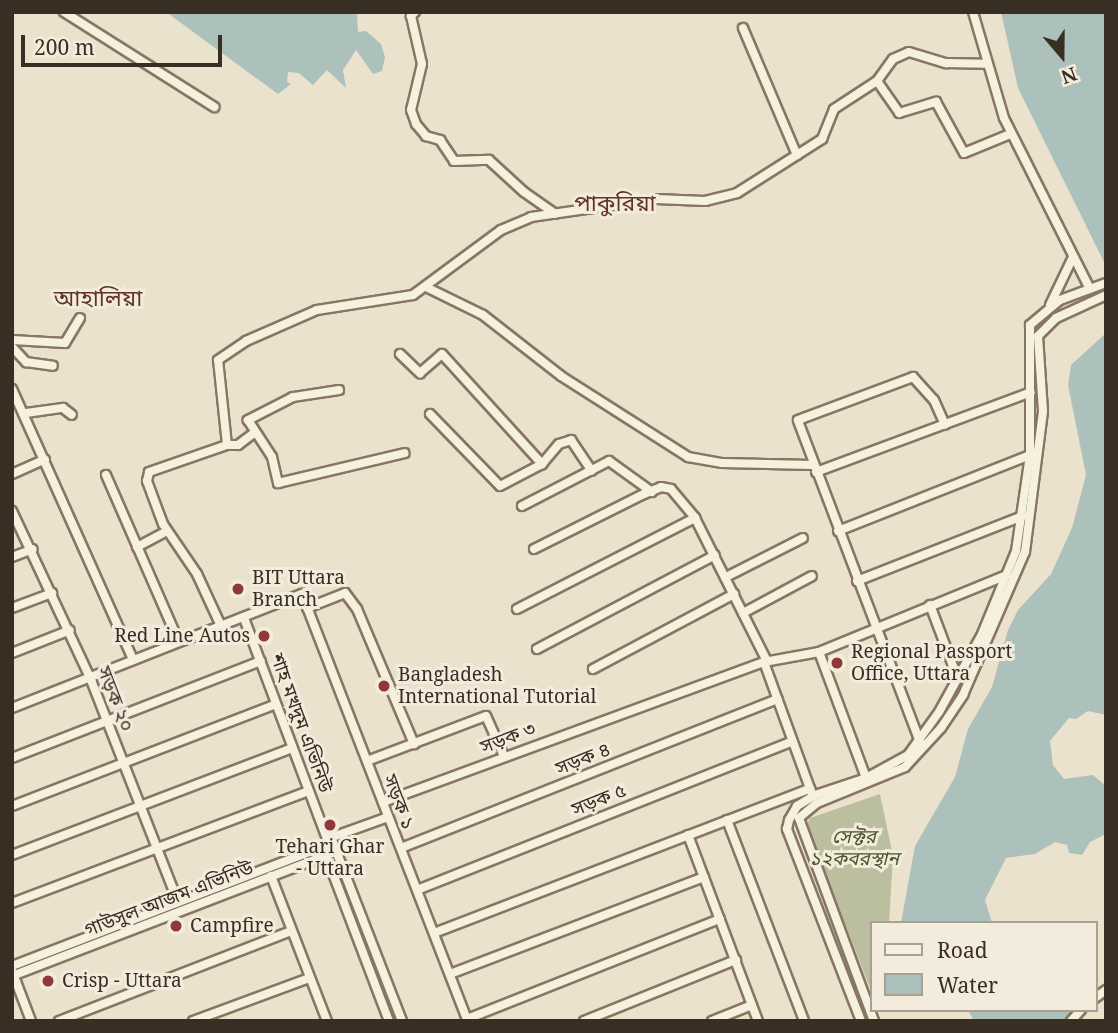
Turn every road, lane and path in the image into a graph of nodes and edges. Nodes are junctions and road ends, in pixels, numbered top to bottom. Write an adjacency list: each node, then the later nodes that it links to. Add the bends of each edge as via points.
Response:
1 (64, 12): 7 (street)
2 (415, 12): 10 (street, via 411,16 422,64 411,110 416,124 426,136 440,140 454,162 489,160)
3 (973, 12): 5 (street)
4 (743, 28): 9 (street)
5 (985, 64): 6 (street, via 946,63 909,52 893,59); 8 (street)
6 (877, 82): 8 (street, via 899,113 936,102 964,153); 9 (street, via 834,109 826,135)
7 (214, 107)
8 (1010, 134): 11 (street)
9 (797, 155): 10 (street, via 780,169 724,197 656,199)
10 (555, 214): 14 (street, via 531,217 501,230)
11 (1073, 257): 13 (street); 16 (street)
12 (1106, 283): 13 (street)
13 (1092, 286): 16 (street)
14 (428, 288): 30 (street, via 398,298 317,310 246,341 218,360); 35 (street, via 482,315 561,376 688,457)
15 (1106, 295): 97 (street, via 1056,318 1038,336 1043,411 1030,531 1015,584 962,695 941,728 905,767 817,803)
16 (1048, 308): 24 (street, via 1027,334)
17 (80, 318): 18 (street, via 65,343)
18 (12, 341)
19 (12, 347): 21 (street, via 26,362)
20 (400, 354): 34 (street, via 420,373 442,354)
21 (53, 366)
22 (12, 389): 25 (street)
23 (339, 390): 29 (street, via 275,405 248,420)
24 (1031, 392): 28 (street); 32 (street)
25 (26, 413): 27 (street, via 63,408); 33 (street)
26 (430, 414): 34 (street, via 499,486)
27 (72, 415)
28 (945, 425): 35 (street); 35 (street, via 934,400 913,377 798,420)
29 (255, 432): 30 (street, via 238,445); 31 (street, via 272,457 278,483)
30 (227, 445): 44 (street, via 149,472 153,502)
31 (405, 453)
32 (1030, 455): 42 (street); 45 (street)
33 (45, 459): 37 (street); 71 (street)
34 (542, 464): 36 (street, via 559,444 571,440)
35 (814, 468): 45 (street)
36 (592, 471): 39 (street, via 611,461); 40 (street)
37 (12, 474)
38 (106, 475): 47 (street)
39 (652, 492): 43 (street, via 661,488 677,492); 49 (street)
40 (522, 506)
41 (12, 511): 48 (street, সড়ক ২০)
42 (1023, 516): 52 (street); 55 (street)
43 (695, 517): 50 (street); 61 (street)
44 (167, 531): 47 (street); 64 (street, via 197,574)
45 (838, 531): 55 (street)
46 (803, 538): 54 (street)
47 (137, 547): 67 (street)
48 (33, 549): 51 (street); 56 (street, সড়ক ২০)
49 (534, 549)
50 (715, 555): 54 (street); 68 (street)
51 (12, 557)
52 (1007, 575): 58 (street, সড়ক ৩); 75 (street)
53 (812, 576): 62 (street)
54 (726, 577): 57 (street)
55 (857, 581): 65 (street)
56 (52, 593): 59 (street); 66 (street, সড়ক ২০)
57 (734, 594): 62 (street); 74 (street)
58 (930, 605): 65 (street, সড়ক ৩); 75 (street)
59 (12, 608)
60 (307, 608): 63 (street, সড়ক ১, via 302,594); 83 (street, via 345,593 358,609); 87 (street, সড়ক ১)
61 (517, 609)
62 (743, 612): 73 (street)
63 (244, 618): 64 (street); 72 (street, শাহ মখদুম এভিনিউ)
64 (221, 626): 67 (street)
65 (874, 629): 69 (street, সড়ক ৩); 82 (street)
66 (70, 630): 70 (street); 76 (street, সড়ক ২০)
67 (179, 642): 71 (street)
68 (537, 649)
69 (819, 652): 73 (street, সড়ক ৩); 89 (street)
70 (12, 653)
71 (133, 660): 76 (street)
72 (261, 661): 78 (street, শাহ মখদুম এভিনিউ); 80 (street)
73 (766, 661): 77 (street); 85 (street, সড়ক ৩)
74 (593, 669)
75 (958, 679): 82 (street)
76 (91, 680): 79 (street); 80 (street, সড়ক ২০)
77 (778, 699): 81 (street); 101 (street, সড়ক ৪)
78 (276, 704): 84 (street, শাহ মখদুম এভিনিউ); 88 (street)
79 (12, 708)
80 (107, 722): 86 (street); 88 (street, সড়ক ২০)
81 (793, 741): 91 (street); 106 (street, সড়ক ৫)
82 (920, 742): 89 (street, via 908,755)
83 (414, 744): 85 (street, via 486,716); 87 (street)
84 (292, 748): 90 (street, শাহ মখদুম এভিনিউ); 95 (street)
85 (504, 756): 93 (street, সড়ক ৩)
86 (12, 758)
87 (367, 761): 93 (street, সড়ক ১)
88 (124, 764): 94 (street); 95 (street, সড়ক ২০)
89 (866, 778): 91 (street)
90 (309, 791): 100 (street, শাহ মখদুম এভিনিউ); 102 (street)
91 (812, 792): 92 (street); 97 (street)
92 (784, 799): 97 (street); 98 (street)
93 (383, 802): 96 (street, সড়ক ১)
94 (12, 806)
95 (139, 806): 102 (street, সড়ক ২০); 103 (street)
96 (388, 817): 100 (street); 101 (street, সড়ক ১)
97 (796, 817): 109 (street); 110 (street, via 787,829)
98 (727, 820): 99 (street); 132 (street)
99 (688, 835): 105 (street); 113 (street)
100 (329, 847): 104 (street, গাউসুল আজম এভিনিউ); 107 (street, গাউসুল আজম এভিনিউ); 115 (street, শাহ মখদুম এভিনিউ); 117 (street, শাহ মখদুম এভিনিউ)
101 (401, 848): 106 (street, সড়ক ১)
102 (156, 850): 107 (street, সড়ক ২০); 108 (street)
103 (12, 855)
104 (271, 876): 112 (street); 116 (street, গাউসুল আজম এভিনিউ)
105 (704, 877): 111 (street); 118 (street)
106 (417, 890): 113 (street, সড়ক ১)
107 (178, 902): 116 (street, গাউসুল আজম এভিনিউ)
108 (12, 903)
109 (832, 911): 110 (street); 121 (street)
110 (820, 916): 133 (street)
111 (720, 919): 114 (street); 124 (street)
112 (291, 932): 119 (street); 122 (street)
113 (434, 933): 118 (street, সড়ক ১)
114 (736, 960): 120 (street); 129 (street)
115 (382, 969): 117 (street); 128 (street, শাহ মখদুম এভিনিউ)
116 (13, 972): 125 (street)
117 (371, 973): 127 (street, শাহ মখদুম এভিনিউ)
118 (450, 974): 124 (street, সড়ক ১)
119 (309, 978): 123 (street); 126 (street)
120 (752, 1005): 130 (street); 131 (street)
121 (870, 1011)
122 (61, 1020)
123 (323, 1020)
124 (467, 1020)
125 (31, 1021)
126 (193, 1021)
127 (389, 1021)
128 (402, 1021)
129 (584, 1021)
130 (712, 1021)
131 (758, 1021)
132 (804, 1021)
133 (861, 1021)

